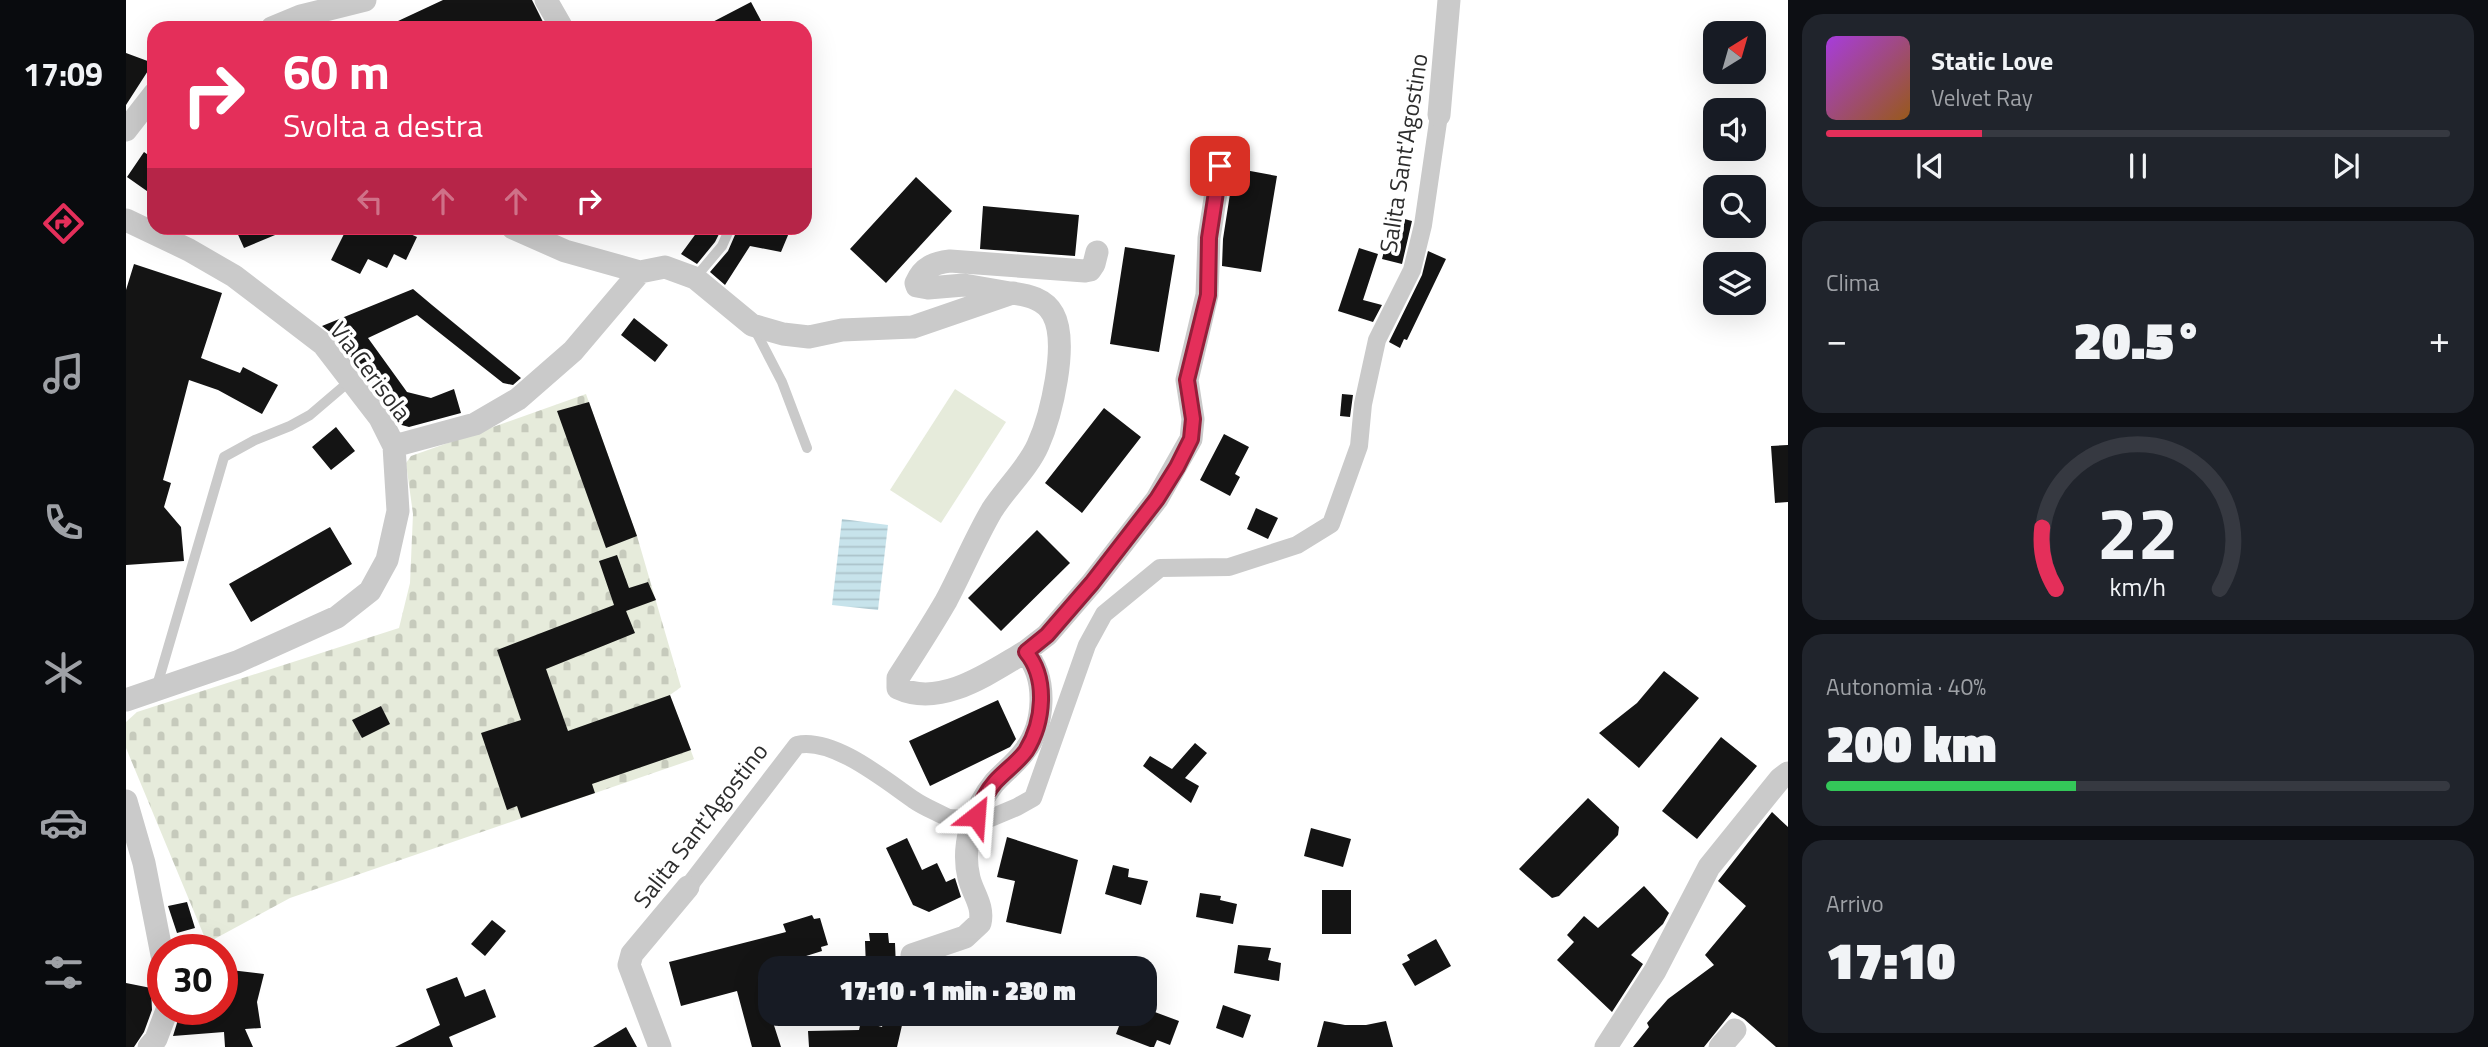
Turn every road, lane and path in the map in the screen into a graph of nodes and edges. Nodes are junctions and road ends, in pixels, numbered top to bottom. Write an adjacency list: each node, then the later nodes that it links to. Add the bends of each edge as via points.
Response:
1 (365, 0): 4 (street)
2 (546, 0): 5 (street)
3 (1449, 0): 7 (street, Salita Sant'Agostino)
4 (290, 21)
5 (558, 21)
6 (147, 107): 8 (street)
7 (1439, 115): 28 (street, Salita Sant'Agostino, bridge, via 1412,270 1377,340 1359,446 1331,524 1297,545 1229,567 1160,568 1104,614 1087,645 1033,798 986,820 948,818 847,755 805,743 797,745)
8 (126, 130)
9 (1220, 166): 23 (street, via 1209,238 1208,295 1187,380 1191,439 1157,499 1099,574 1047,635)
10 (126, 220): 11 (street, Via Cerisola)
11 (147, 231)
12 (155, 235): 20 (street, Via Cerisola, via 234,276 323,344)
13 (529, 235): 16 (street, via 565,251)
14 (727, 235): 17 (lane)
15 (1097, 252): 18 (street, via 1094,264 1085,271 936,262 916,283 928,288 964,285)
16 (640, 272): 17 (street, via 665,267); 21 (street, via 573,351 518,399 475,424)
17 (695, 278): 19 (street)
18 (1012, 293): 19 (street, via 913,327 842,330 809,337); 23 (street, via 1041,301 1053,314 1059,360 1055,389 1038,446 992,511 946,601 898,678 898,688 913,695 948,692)
19 (752, 325): 22 (lane, via 782,382)
20 (351, 380): 21 (street, Via Cerisola, via 380,418); 24 (lane, via 310,415 224,457)
21 (394, 446): 24 (street, Via Cerisola, via 398,511 387,560 370,591 337,617 237,662)
22 (807, 448)
23 (1026, 652): 30 (street, via 1035,663 1041,689 1039,719 1026,751 993,784 970,830 966,860 982,909 980,923 965,937)
24 (156, 689): 25 (street, Via Cerisola)
25 (126, 701)
26 (1788, 773): 34 (street, via 1709,867 1655,971)
27 (126, 801): 29 (street)
28 (688, 887): 33 (street, Salita Sant'Agostino, via 632,954 629,965)
29 (158, 934)
30 (912, 955)
31 (161, 1025): 32 (street)
32 (149, 1047)
33 (660, 1047)
34 (1606, 1047)

